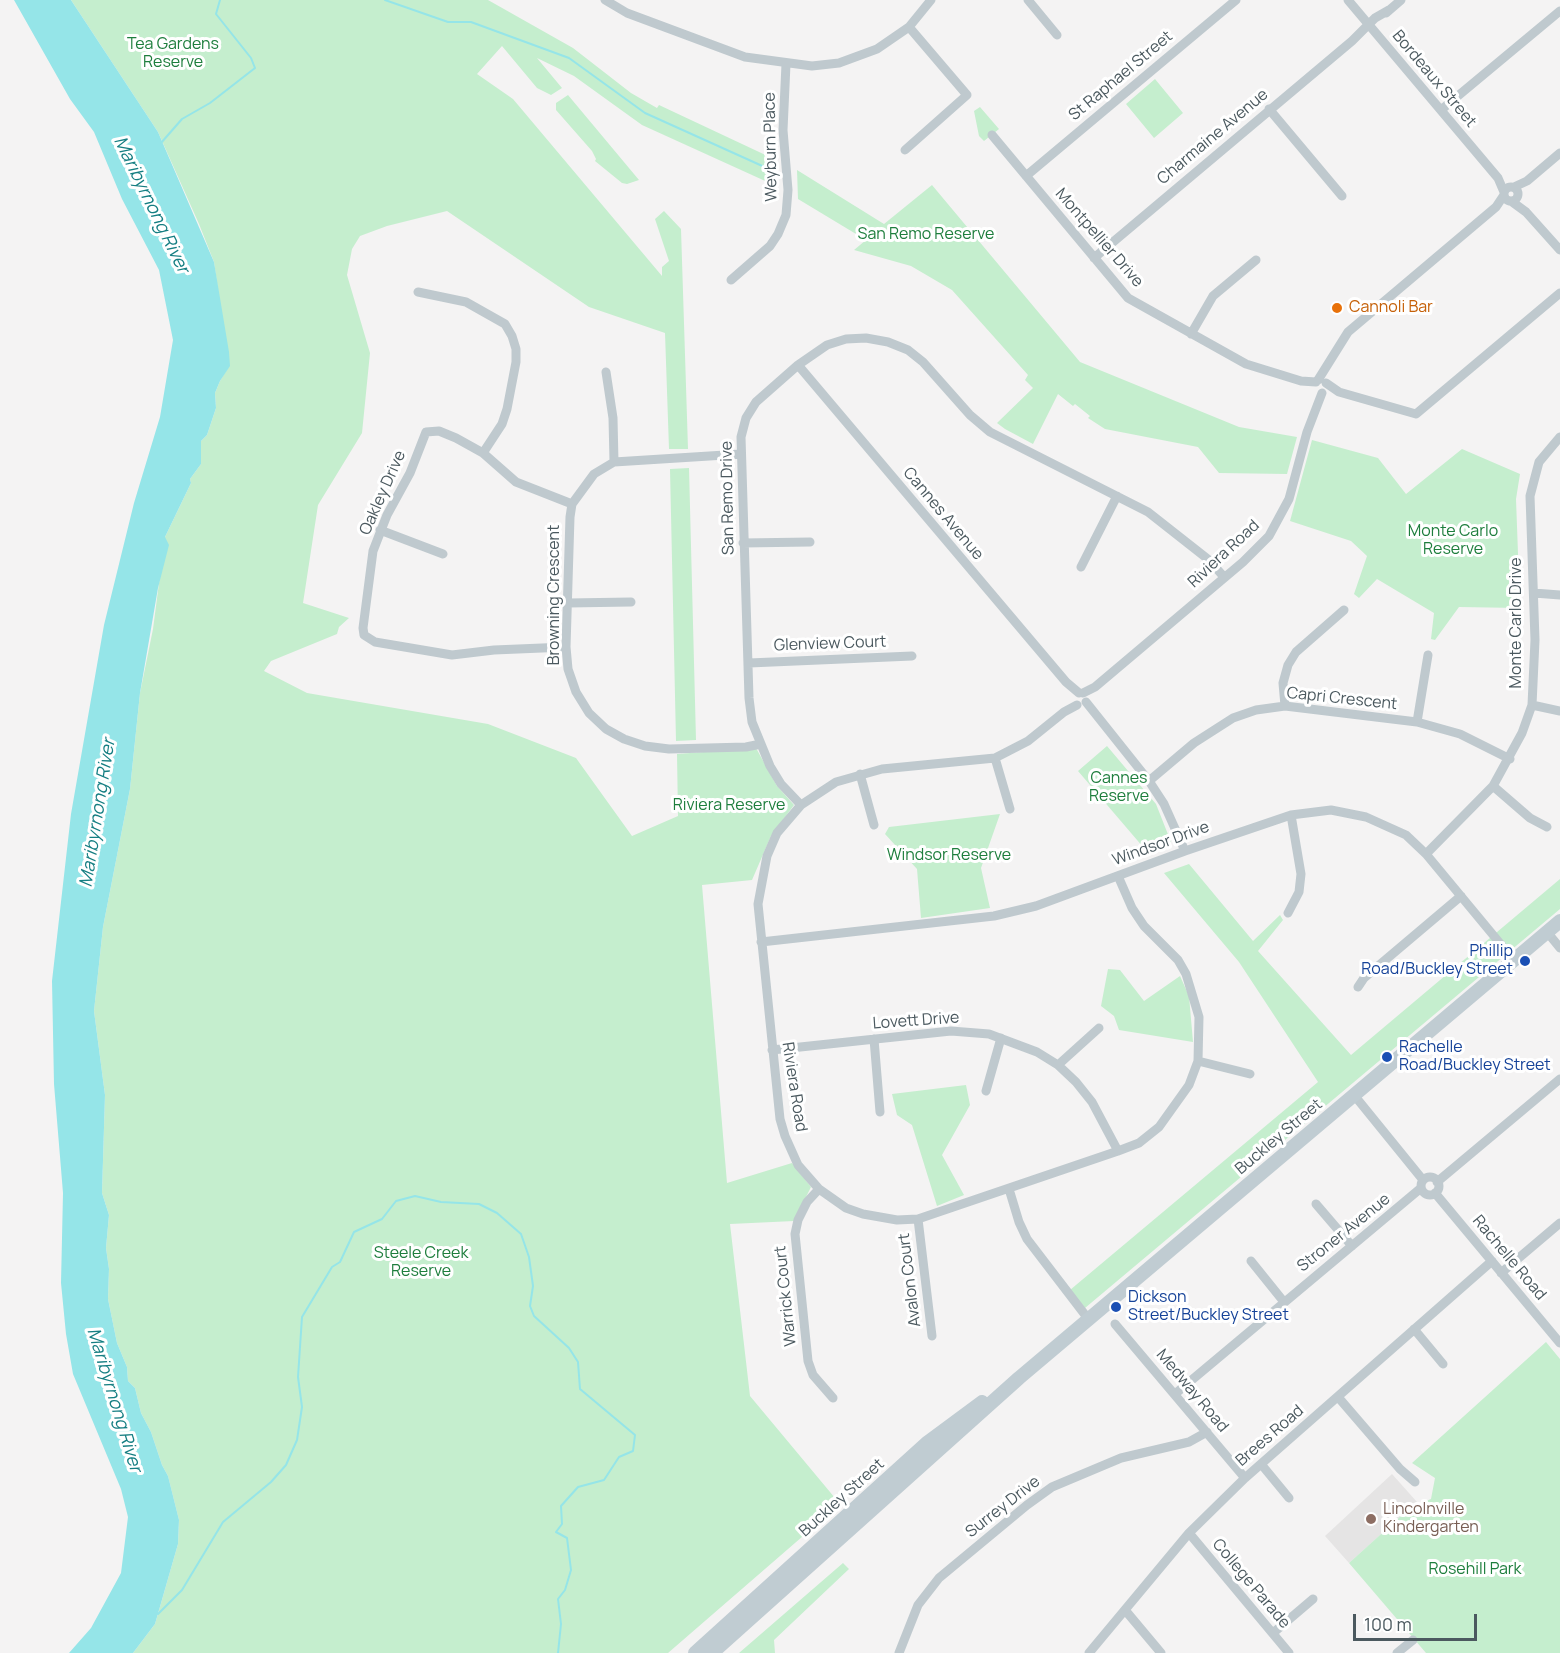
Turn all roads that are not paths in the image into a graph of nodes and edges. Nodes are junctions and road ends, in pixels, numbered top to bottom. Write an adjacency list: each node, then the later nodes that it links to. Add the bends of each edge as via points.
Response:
1 (605, 0): 11 (street, via 627,13 720,48)
2 (932, 0): 9 (street)
3 (1028, 0): 10 (street)
4 (1236, 0): 17 (street, St Raphael Street)
5 (1348, 0): 8 (street, Bordeaux Street)
6 (1401, 0): 8 (street, Charmaine Avenue)
7 (1560, 10): 13 (street)
8 (1370, 26): 12 (street, Charmaine Avenue); 13 (street, Bordeaux Street)
9 (909, 27): 11 (street, via 863,56 812,66); 15 (street, via 967,95)
10 (1057, 35)
11 (786, 64): 23 (street, Weyburn Place, via 786,215 770,246)
12 (1269, 109): 19 (street); 21 (street, Charmaine Avenue)
13 (1441, 111): 18 (street, Bordeaux Street)
14 (992, 135): 17 (street, Montpellier Drive)
15 (904, 150)
16 (1560, 153): 18 (street, Riviera Road)
17 (1026, 176): 21 (street, Montpellier Drive)
18 (1511, 194): 20 (street, Bordeaux Street); 29 (street, Riviera Road, via 1348,332 1326,367)
19 (1342, 196)
20 (1560, 250)
21 (1094, 258): 26 (street, Montpellier Drive, via 1128,298)
22 (1256, 260): 26 (street, via 1213,296)
23 (731, 280)
24 (418, 292): 31 (street, via 466,302 504,324 512,336 516,362 507,409)
25 (1560, 293): 29 (street, Montpellier Drive, via 1416,414)
26 (1191, 334): 29 (street, Montpellier Drive, via 1246,364)
27 (798, 365): 32 (street, San Remo Drive, via 756,402 746,418); 34 (street, San Remo Drive, via 827,345 846,339 866,338 908,350 990,432); 51 (street, Cannes Avenue)
28 (606, 372): 33 (street)
29 (1320, 387): 41 (street, Riviera Road, via 1285,509 1264,541)
30 (1560, 437): 42 (street, Monte Carlo Drive, via 1539,462 1531,489)
31 (483, 453): 35 (street, Oakley Drive, via 516,482); 36 (street, Oakley Drive, via 439,431 426,432)
32 (741, 454): 33 (street); 38 (street, San Remo Drive)
33 (614, 462): 35 (street, Browning Crescent, via 594,474)
34 (1117, 496): 40 (street); 41 (street, San Remo Drive, via 1168,525)
35 (572, 504): 45 (street, Browning Crescent)
36 (380, 530): 39 (street); 47 (street, Oakley Drive, via 364,618 364,635 369,639 452,655)
37 (810, 542): 38 (street)
38 (743, 543): 50 (street, San Remo Drive)
39 (443, 554)
40 (1081, 567)
41 (1226, 575): 51 (street, Riviera Road)
42 (1534, 593): 43 (street); 52 (street, Monte Carlo Drive)
43 (1560, 595)
44 (631, 602): 45 (street)
45 (568, 603): 47 (street, Browning Crescent)
46 (1344, 610): 53 (street, via 1296,652 1288,664 1283,683)
47 (566, 647): 56 (street, Browning Crescent, via 576,692 606,729 645,746 669,749 746,747)
48 (1428, 655): 55 (street)
49 (912, 656): 50 (street, Glenview Court)
50 (749, 663): 56 (street, San Remo Drive, via 752,722)
51 (1080, 699): 57 (street, Riviera Road, via 1028,741); 60 (street, Cannes Avenue)
52 (1532, 705): 54 (street); 58 (street, Monte Carlo Drive)
53 (1285, 706): 55 (street, Capri Crescent); 60 (street, Capri Crescent, via 1256,710 1223,723)
54 (1560, 711)
55 (1417, 722): 58 (street, Capri Crescent, via 1460,734)
56 (760, 741): 62 (street, San Remo Drive, via 781,784)
57 (995, 758): 59 (street, Riviera Road); 63 (street)
58 (1510, 759): 61 (street, Monte Carlo Drive)
59 (860, 774): 62 (street, Riviera Road, via 836,782); 65 (street)
60 (1149, 781): 67 (street, Cannes Avenue)
61 (1493, 786): 66 (street, via 1530,818); 68 (street, Monte Carlo Drive)
62 (801, 805): 74 (street, Riviera Road, via 777,833 767,856 758,904)
63 (1010, 809)
64 (1291, 815): 67 (street, Windsor Drive); 68 (street, Windsor Drive, via 1331,810 1366,817 1406,836); 71 (street, via 1301,874 1299,892)
65 (874, 825)
66 (1547, 827)
67 (1185, 851): 69 (street, Windsor Drive)
68 (1426, 854): 70 (street, Windsor Drive)
69 (1118, 876): 74 (street, Windsor Drive, via 1036,906 994,916); 82 (street, Riviera Road, via 1138,917 1186,974 1199,1017)
70 (1461, 896): 76 (street, Windsor Drive); 77 (street)
71 (1288, 913)
72 (1560, 921): 73 (main road, Buckley Street)
73 (1547, 932): 75 (street); 76 (main road, Buckley Street)
74 (761, 942): 81 (street, Riviera Road)
75 (1560, 948)
76 (1514, 959): 87 (main road, Buckley Street)
77 (1358, 987)
78 (1099, 1028): 83 (street)
79 (1001, 1038): 80 (street, Lovett Drive, via 951,1031); 83 (street, Lovett Drive); 86 (street)
80 (874, 1039): 81 (street, Lovett Drive); 88 (street)
81 (772, 1050): 92 (street, Riviera Road, via 784,1136 798,1165)
82 (1198, 1061): 84 (street); 89 (street, Riviera Road, via 1185,1092 1159,1127 1138,1143)
83 (1058, 1065): 89 (street, Lovett Drive, via 1092,1102)
84 (1250, 1074)
85 (1560, 1079): 90 (street)
86 (986, 1091)
87 (1354, 1095): 91 (street); 103 (main road, Buckley Street)
88 (880, 1112)
89 (1118, 1151): 93 (street, Riviera Road)
90 (1437, 1182): 91 (street, via 1431,1177); 94 (street)
91 (1422, 1184): 94 (street, via 1427,1194); 98 (street, Stroner Avenue)
92 (819, 1189): 96 (street, Riviera Road, via 846,1208 863,1214); 112 (street, Warrick Court, via 807,1202 795,1234 808,1361 813,1375)
93 (1009, 1189): 96 (street, Riviera Road); 103 (street, via 1028,1239)
94 (1435, 1193): 100 (street, Rachelle Road)
95 (1316, 1204): 98 (street)
96 (918, 1219): 106 (street, Avalon Court)
97 (1560, 1223): 101 (street)
98 (1352, 1246): 102 (street, Stroner Avenue)
99 (1251, 1261): 102 (street)
100 (1492, 1261): 101 (street, Rachelle Road); 105 (street, Brees Road)
101 (1502, 1273): 107 (street, Rachelle Road)
102 (1284, 1302): 110 (street, Stroner Avenue)
103 (1089, 1320): 109 (main road, Buckley Street)
104 (1115, 1324): 110 (street, Medway Road)
105 (1414, 1329): 108 (street); 111 (street, Brees Road)
106 (932, 1336)
107 (1560, 1343)
108 (1443, 1364)
109 (1019, 1378): 123 (main road, Buckley Street, via 928,1442); 124 (main road, Buckley Street)
110 (1175, 1394): 113 (street, Medway Road)
111 (1338, 1397): 114 (street, Brees Road); 116 (street)
112 (833, 1398)
113 (1207, 1432): 115 (street, Medway Road); 125 (street, Surrey Drive, via 1189,1442 1121,1458 1052,1488 1027,1505 939,1578 918,1605)
114 (1261, 1464): 115 (street, Brees Road); 117 (street)
115 (1245, 1478): 118 (street, Brees Road)
116 (1415, 1482)
117 (1289, 1498)
118 (1189, 1533): 120 (street, Brees Road); 121 (street, College Parade)
119 (1313, 1599): 121 (street)
120 (1125, 1610): 126 (street, Brees Road); 127 (street)
121 (1273, 1633): 128 (street, College Parade)
122 (1413, 1640): 129 (street)
123 (695, 1653)
124 (712, 1653)
125 (899, 1653)
126 (1089, 1653)
127 (1161, 1653)
128 (1289, 1653)
129 (1397, 1653)

